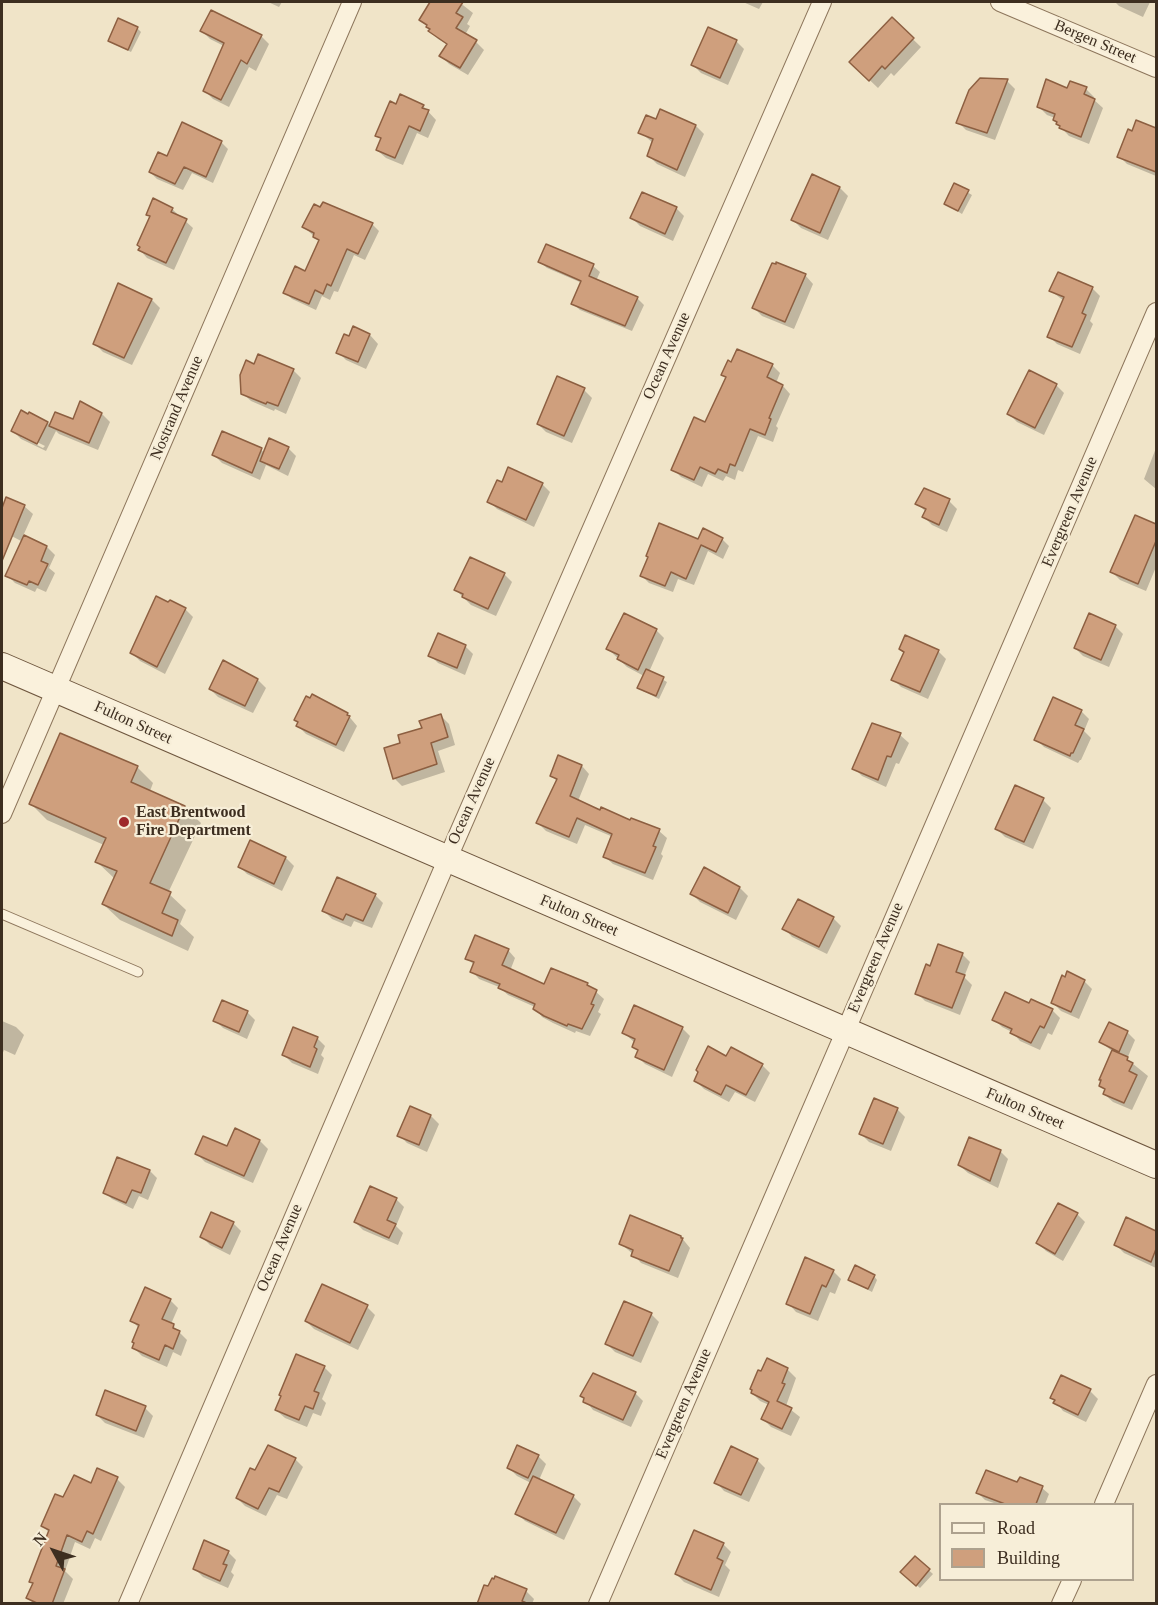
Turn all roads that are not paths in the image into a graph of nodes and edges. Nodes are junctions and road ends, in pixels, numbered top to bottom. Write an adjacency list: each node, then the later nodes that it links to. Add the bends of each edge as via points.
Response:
1 (352, 2): 7 (street, Nostrand Avenue)
2 (822, 2): 9 (street, Ocean Avenue)
3 (1000, 2): 4 (street, Bergen Street)
4 (1156, 68)
5 (1156, 312): 12 (street, Evergreen Avenue)
6 (2, 666): 7 (street, Fulton Street)
7 (56, 689): 8 (street, Nostrand Avenue); 9 (street, Fulton Street)
8 (2, 814)
9 (447, 860): 12 (street, Fulton Street); 17 (street, Ocean Avenue)
10 (2, 914): 11 (lane)
11 (138, 972)
12 (845, 1031): 13 (street, Fulton Street); 18 (street, Evergreen Avenue)
13 (1156, 1165)
14 (1156, 1384): 15 (street)
15 (1104, 1503)
16 (1072, 1581): 19 (street)
17 (128, 1604)
18 (598, 1604)
19 (1061, 1604)

